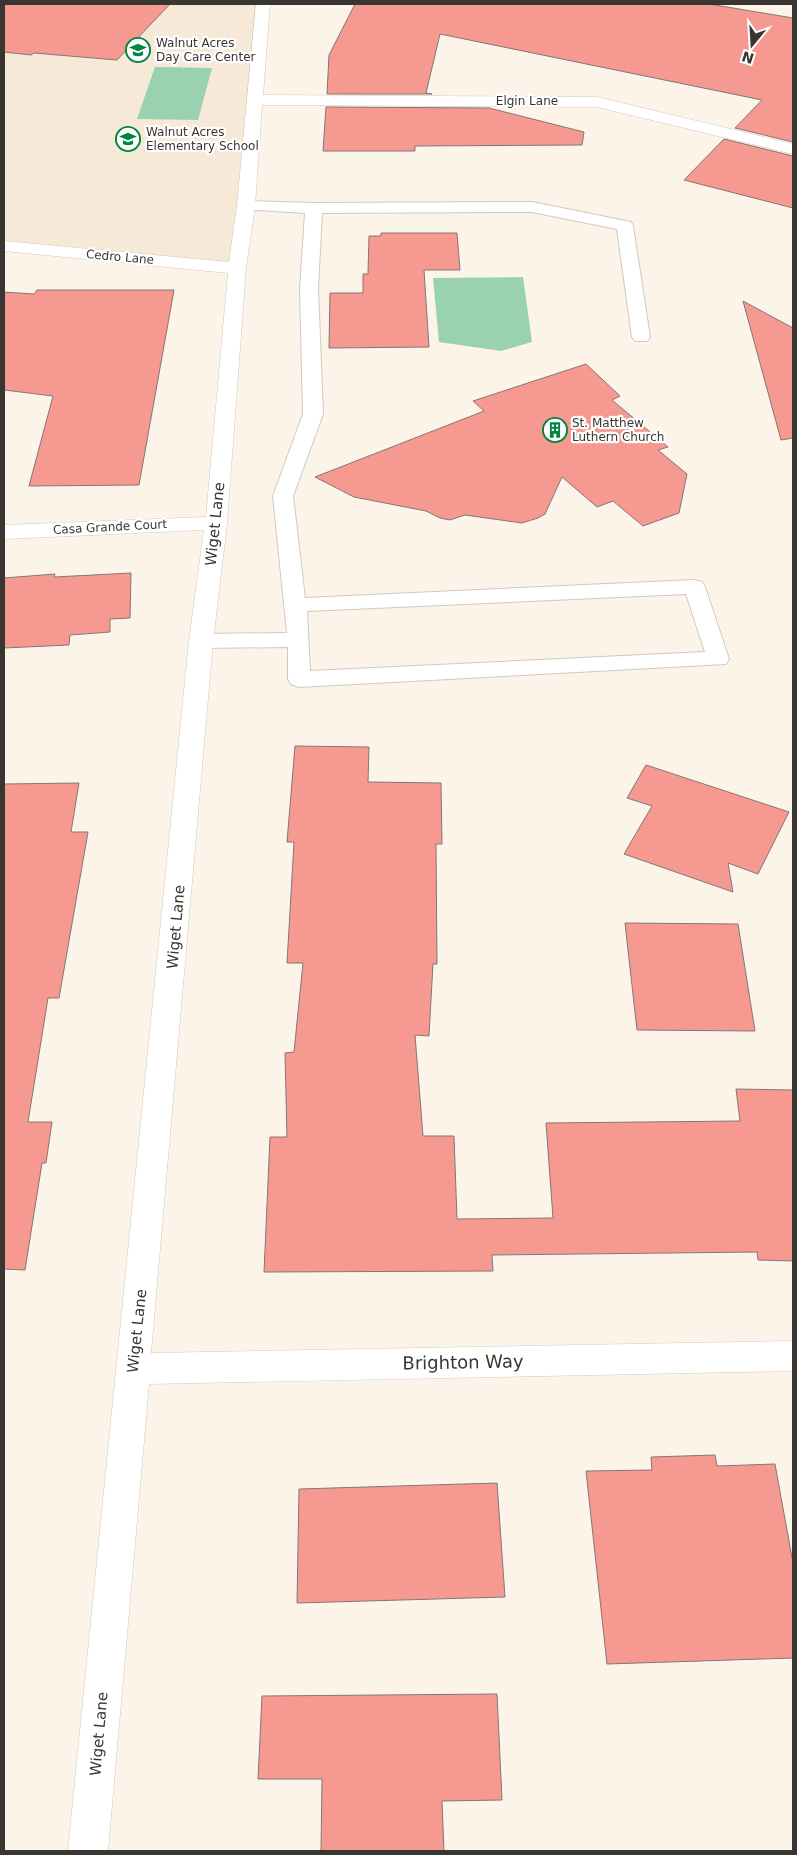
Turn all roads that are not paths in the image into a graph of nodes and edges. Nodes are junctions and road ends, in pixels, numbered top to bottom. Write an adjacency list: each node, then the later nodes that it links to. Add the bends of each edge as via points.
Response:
1 (263, 4): 2 (street, Wiget Lane)
2 (255, 100): 3 (street, Elgin Lane, via 597,102); 4 (street, Wiget Lane)
3 (793, 149)
4 (246, 206): 5 (lane); 7 (street, Wiget Lane)
5 (314, 208): 8 (lane, via 532,207 625,226); 11 (lane, via 309,288 313,414 283,496)
6 (4, 246): 7 (street, Cedro Lane)
7 (237, 268): 9 (street, Wiget Lane)
8 (641, 337)
9 (216, 523): 10 (street, Casa Grande Court); 13 (street, Wiget Lane)
10 (4, 532)
11 (295, 605): 12 (lane); 12 (lane, via 694,588 718,659 299,679)
12 (299, 640): 13 (lane)
13 (201, 641): 15 (street, Wiget Lane)
14 (793, 1356): 15 (street, Brighton Way)
15 (134, 1369): 16 (street, Wiget Lane)
16 (88, 1851)

